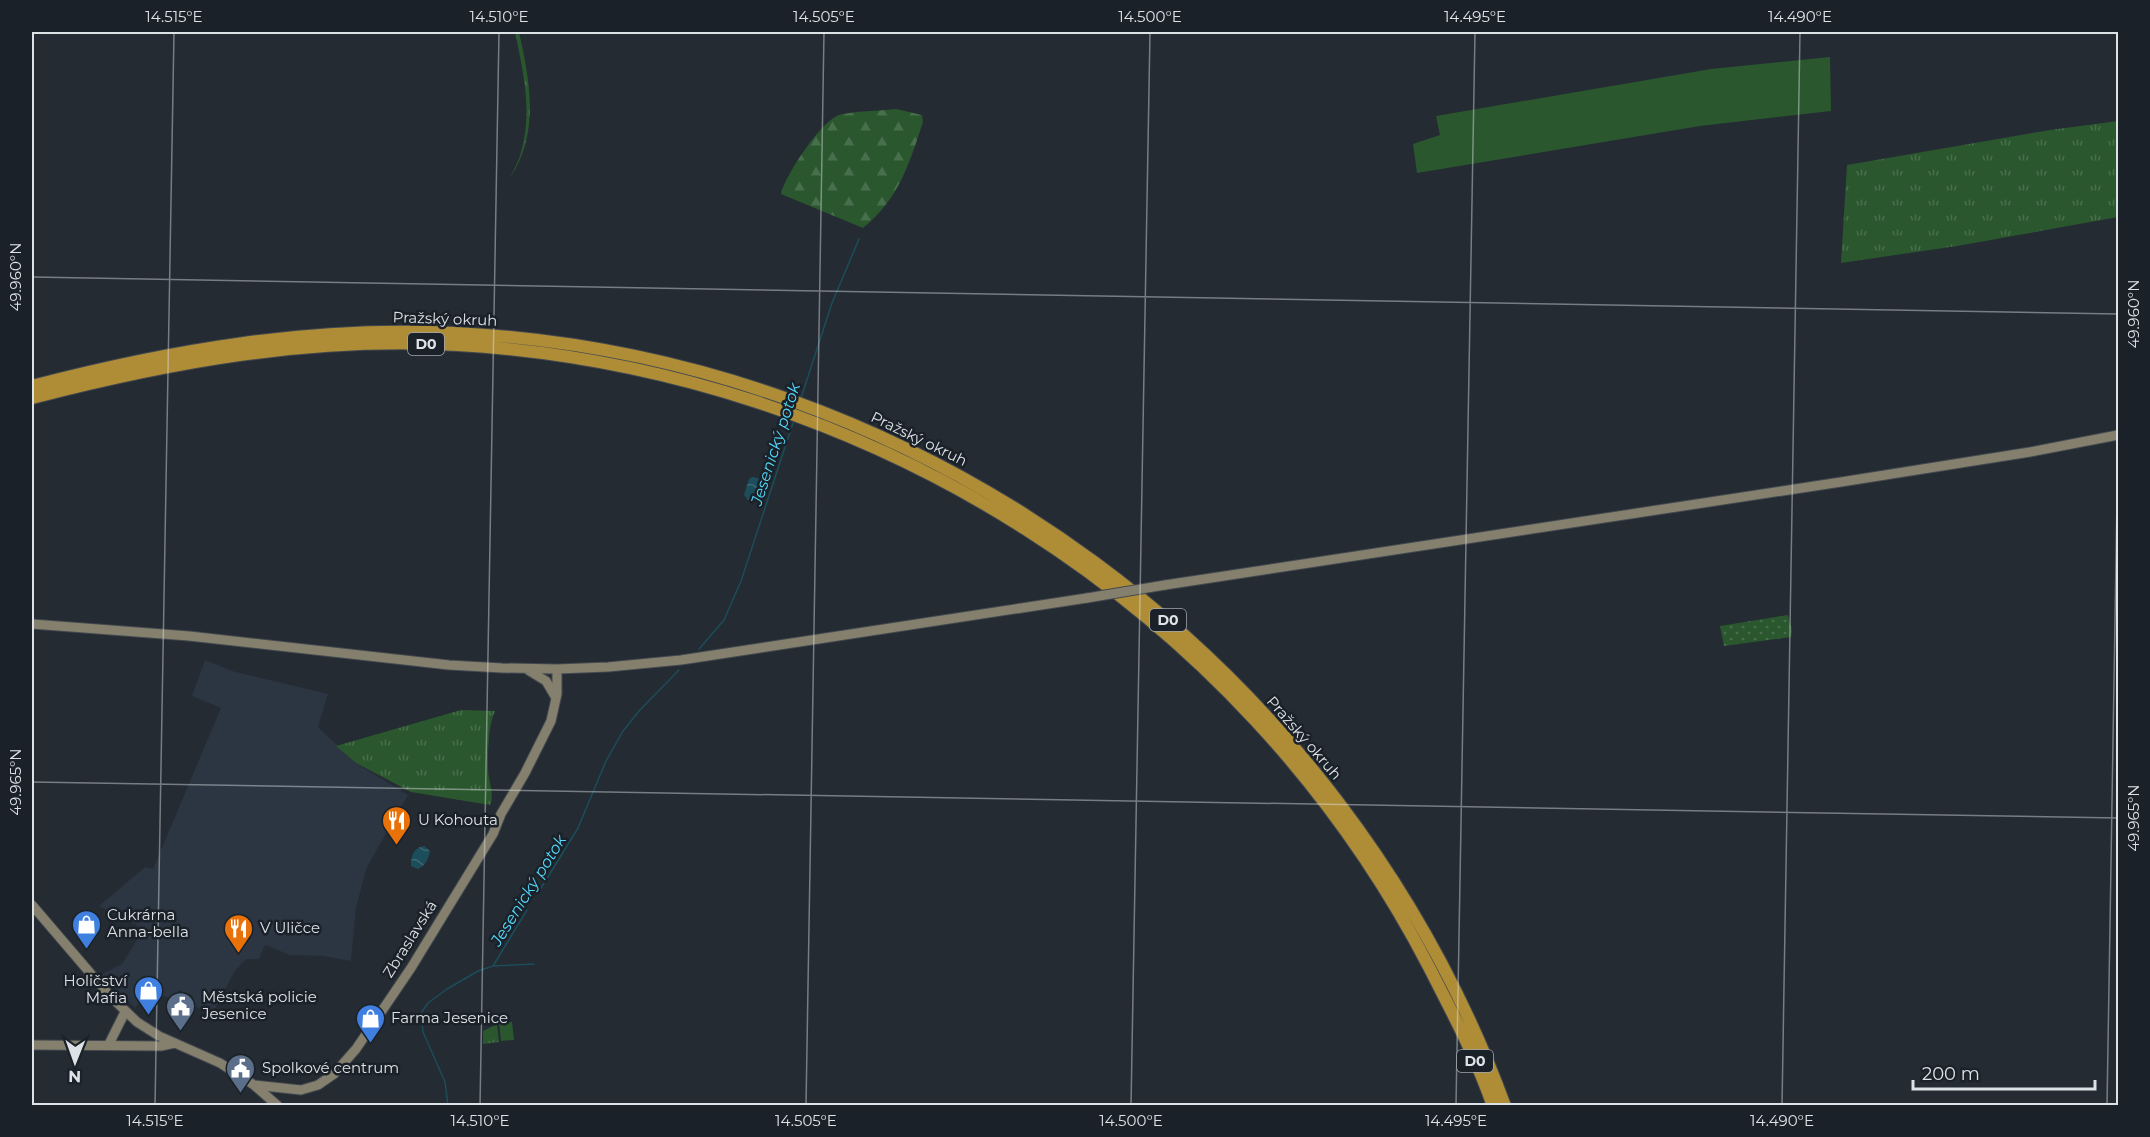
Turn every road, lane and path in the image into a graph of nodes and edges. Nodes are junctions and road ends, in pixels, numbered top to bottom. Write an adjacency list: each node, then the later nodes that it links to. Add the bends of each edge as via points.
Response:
1 (32, 386): 16 (highway, Pražský okruh / D0, via 129,362 294,336 456,333 588,347 652,360 775,394 904,447 1039,523 1111,573 1228,675 1304,757 1382,863 1427,937 1456,990)
2 (32, 398): 15 (highway, Pražský okruh / D0, via 205,359 327,345 413,344 527,350 649,371 720,390 859,439 909,462 1034,533 1131,604 1220,683 1262,728 1326,804 1418,944)
3 (2118, 435): 6 (main road, bridge, via 2018,454 693,659)
4 (32, 624): 5 (main road)
5 (523, 669): 6 (main road); 7 (main road, via 542,678)
6 (558, 669): 7 (main road, Zbraslavská)
7 (556, 699): 13 (main road, Zbraslavská, via 551,721 493,834 356,1049 334,1074 318,1085 301,1090)
8 (32, 905): 9 (main road)
9 (125, 1012): 10 (main road); 11 (main road)
10 (175, 1043): 11 (main road); 13 (main road, via 220,1063)
11 (109, 1044): 12 (main road)
12 (32, 1045)
13 (254, 1085): 14 (main road)
14 (278, 1106)
15 (1492, 1106)
16 (1505, 1106)

